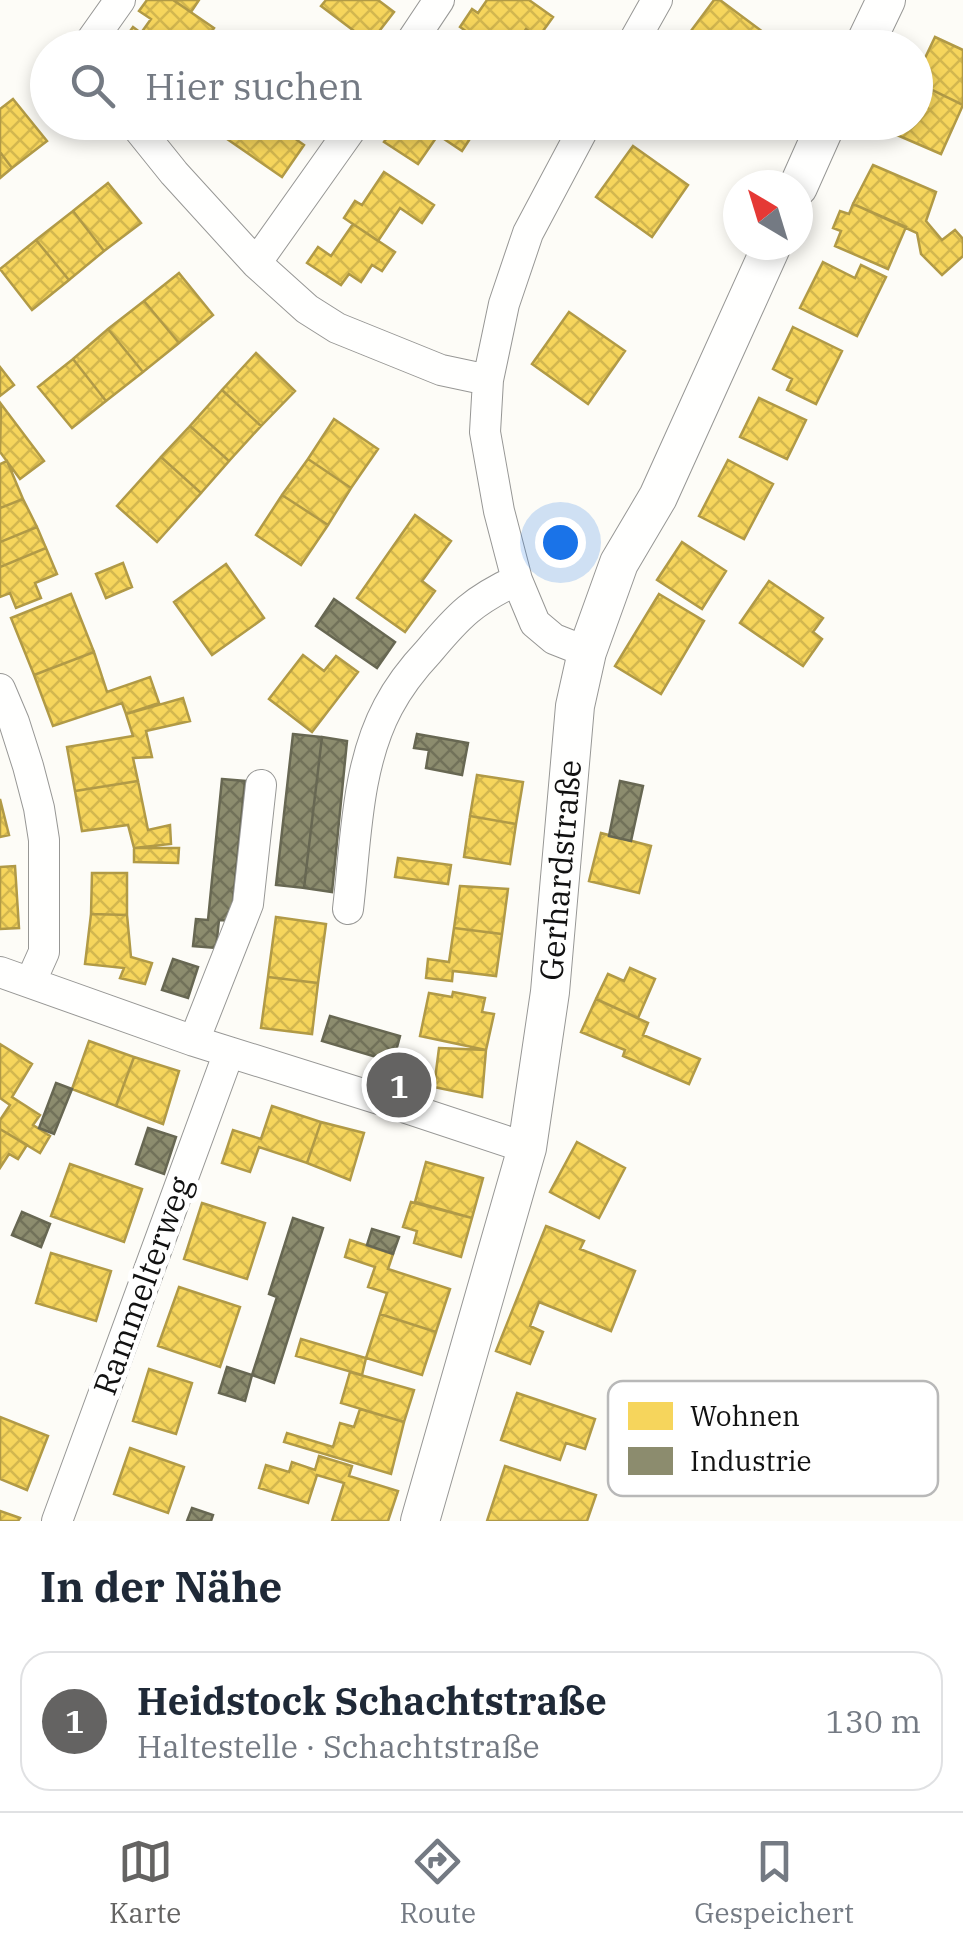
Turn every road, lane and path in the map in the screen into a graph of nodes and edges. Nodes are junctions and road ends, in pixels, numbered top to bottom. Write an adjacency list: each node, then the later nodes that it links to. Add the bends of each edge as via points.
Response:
1 (120, 0): 5 (street)
2 (439, 0): 6 (street)
3 (656, 0): 7 (street)
4 (886, 0): 8 (street)
5 (99, 30)
6 (419, 30)
7 (640, 30)
8 (871, 30)
9 (147, 140): 15 (street)
10 (343, 140): 15 (street)
11 (577, 140): 16 (street, via 528,233)
12 (819, 140): 13 (street)
13 (806, 170)
14 (765, 260): 18 (street, Gerhardstraße, via 658,498 619,563)
15 (256, 263): 16 (street, via 337,328 441,370)
16 (488, 380): 17 (street, via 485,432)
17 (518, 580): 18 (street, via 535,623); 21 (street, via 460,614 387,709 363,782)
18 (587, 652): 26 (street, Gerhardstraße, via 575,706 550,992)
19 (0, 689): 23 (street, via 28,766 44,840 44,952)
20 (261, 785): 24 (street, via 248,904)
21 (348, 909)
22 (0, 972): 23 (street)
23 (31, 981): 24 (street)
24 (194, 1040): 25 (street)
25 (229, 1052): 26 (street); 27 (street, Rammelterweg)
26 (527, 1148): 28 (street, Gerhardstraße)
27 (58, 1521)
28 (420, 1521)

